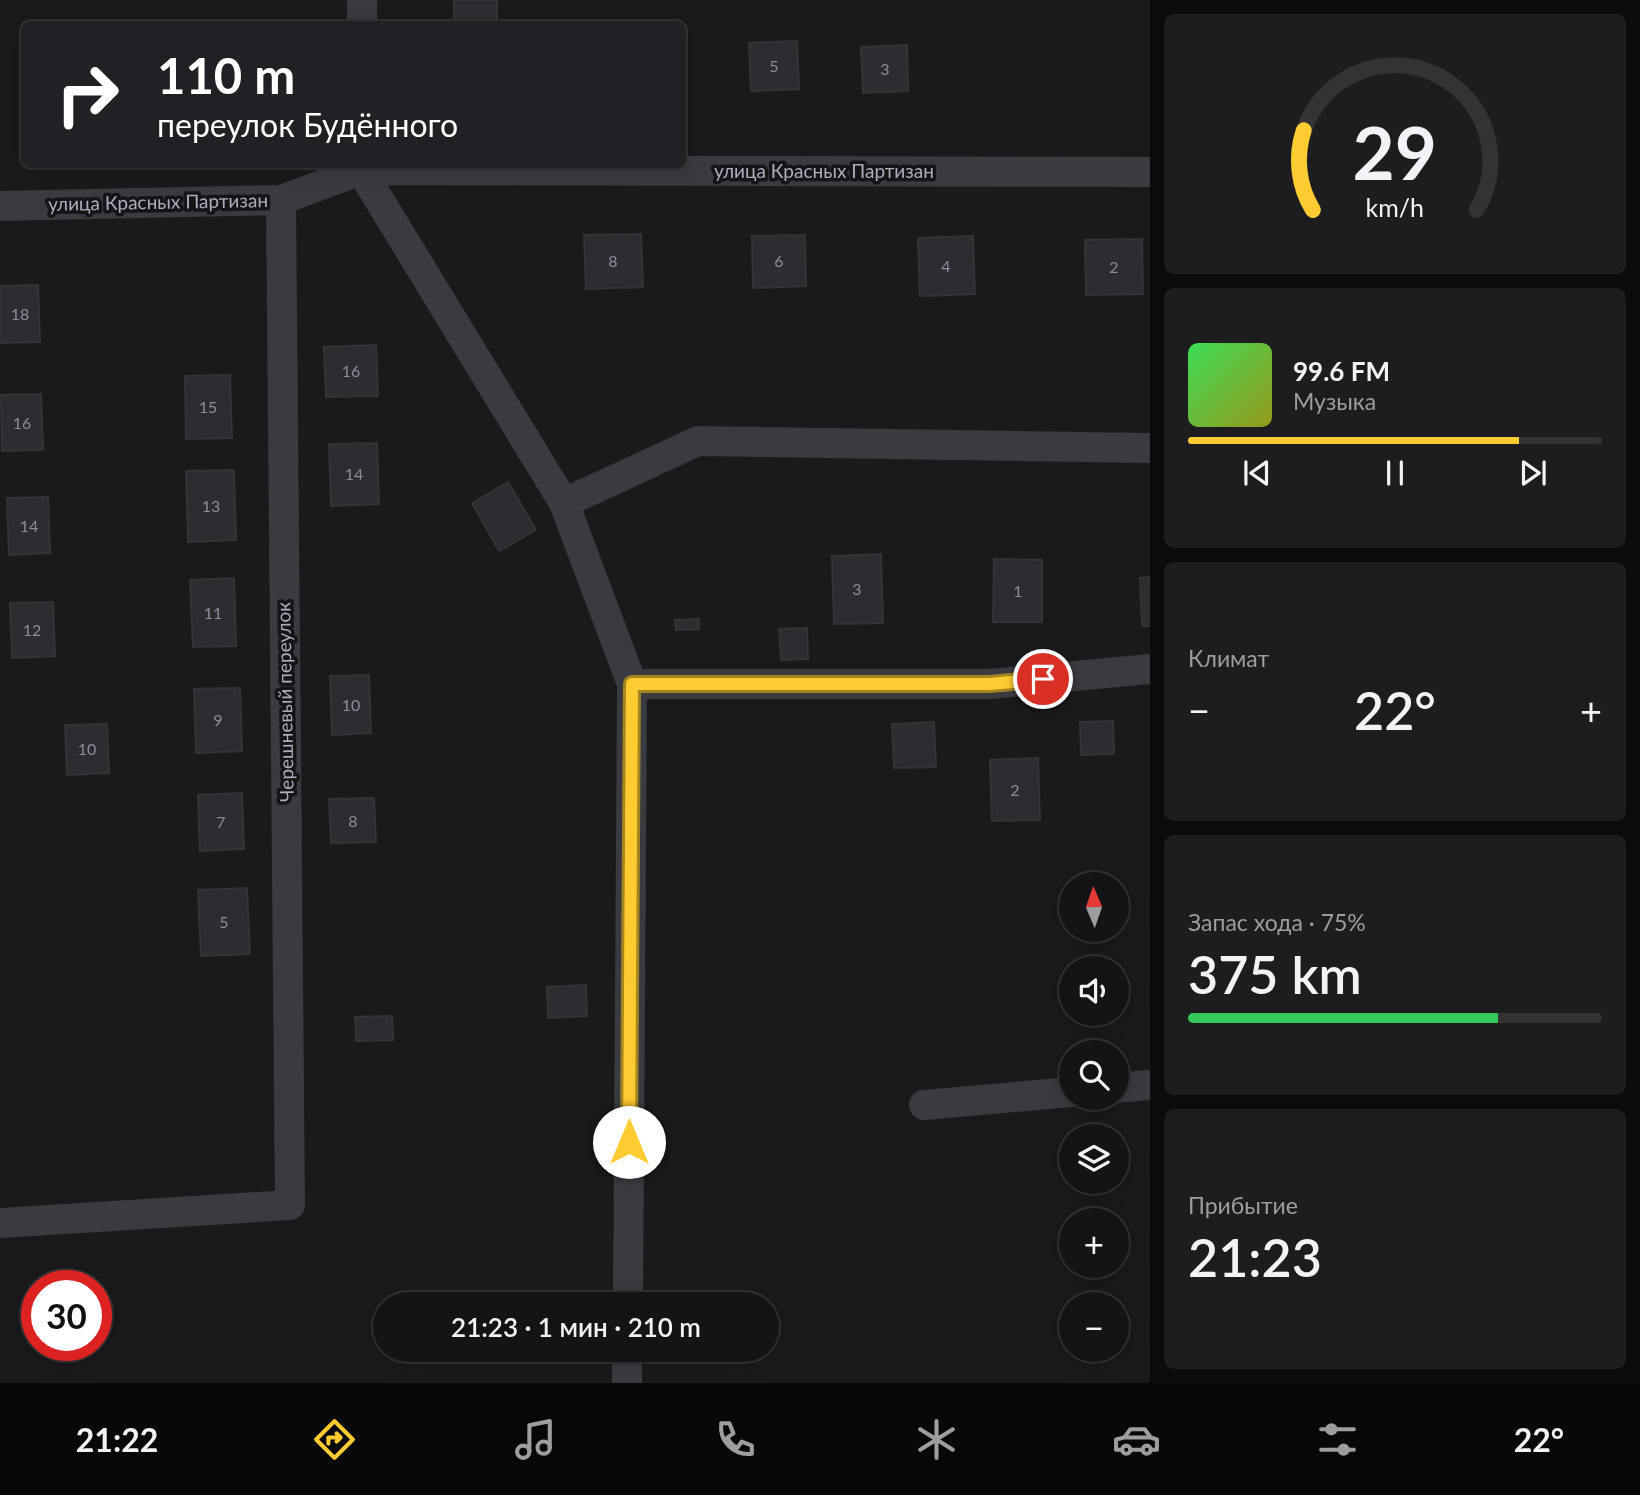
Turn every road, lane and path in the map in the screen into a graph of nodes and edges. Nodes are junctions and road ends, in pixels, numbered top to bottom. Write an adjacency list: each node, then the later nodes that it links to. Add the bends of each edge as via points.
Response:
1 (362, 0): 2 (street)
2 (362, 21)
3 (359, 168): 7 (street, улица Красных Партизан)
4 (362, 168): 10 (street)
5 (519, 168): 6 (street, улица Красных Партизан)
6 (1150, 172)
7 (281, 200): 8 (street, улица Красных Партизан); 17 (street, Черешневый переулок, via 290,1205)
8 (0, 206)
9 (1150, 448): 10 (street, via 698,441)
10 (564, 503): 12 (street)
11 (1150, 669): 12 (street, via 990,684)
12 (632, 684): 18 (street)
13 (1150, 1085): 14 (street)
14 (1129, 1087)
15 (1059, 1093): 16 (street)
16 (924, 1105)
17 (0, 1223)
18 (628, 1292)
19 (627, 1362): 20 (street)
20 (627, 1383)

